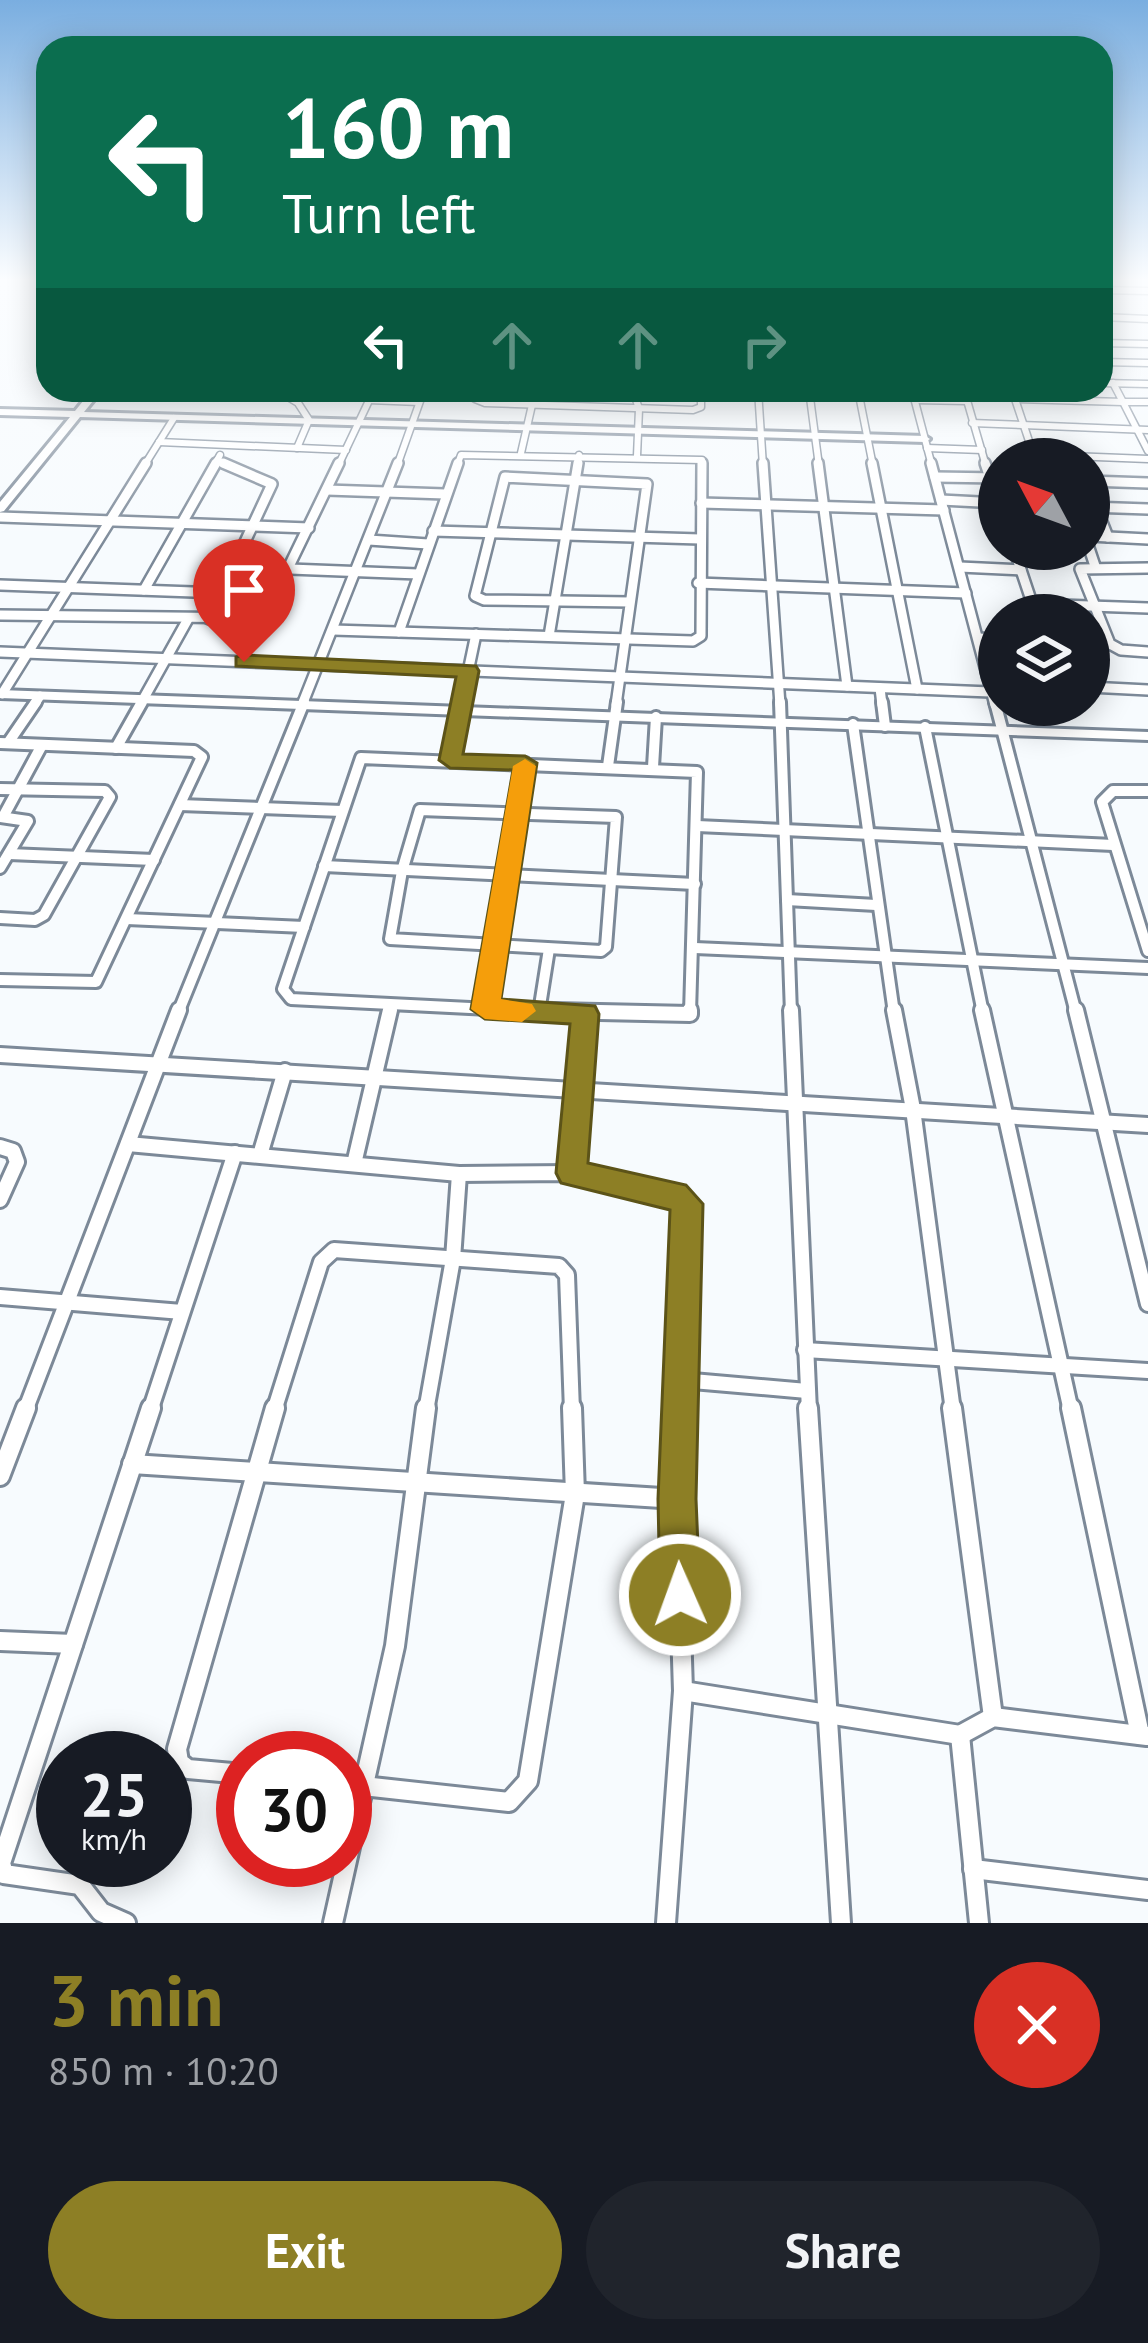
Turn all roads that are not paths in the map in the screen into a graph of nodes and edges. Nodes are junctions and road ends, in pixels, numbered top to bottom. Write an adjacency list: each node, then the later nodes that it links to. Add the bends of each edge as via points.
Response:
1 (1113, 383): 2 (street); 18 (street)
2 (1148, 384)
3 (1113, 401): 18 (street)
4 (87, 402): 24 (street)
5 (296, 402): 26 (street)
6 (369, 402): 27 (street)
7 (418, 402): 29 (street)
8 (478, 402): 20 (street)
9 (588, 402): 21 (street)
10 (637, 402): 22 (street)
11 (699, 402): 22 (street, via 698,409)
12 (759, 402): 34 (street)
13 (811, 402): 35 (street)
14 (860, 402): 36 (street)
15 (915, 402): 39 (street)
16 (967, 402): 28 (street)
17 (1016, 402): 30 (street)
18 (1123, 402): 19 (street); 33 (street)
19 (1148, 402)
20 (532, 405): 21 (street); 31 (street)
21 (587, 407): 22 (street)
22 (640, 409): 32 (street)
23 (0, 412): 24 (street)
24 (77, 414): 25 (street); 65 (street)
25 (174, 418): 26 (street); 38 (street)
26 (309, 420): 27 (street); 41 (street)
27 (359, 422): 29 (street); 42 (street)
28 (972, 423): 30 (street); 37 (street)
29 (412, 424): 31 (street); 55 (street)
30 (1024, 426): 33 (street); 46 (street, via 1038,453)
31 (527, 427): 32 (street); 44 (street)
32 (638, 430): 34 (street); 47 (street)
33 (1143, 430): 46 (street)
34 (761, 434): 35 (street); 59 (street)
35 (816, 436): 36 (street); 61 (street)
36 (866, 437): 39 (street); 62 (street)
37 (978, 439)
38 (159, 442): 40 (street); 66 (street)
39 (926, 443): 43 (street); 49 (street)
40 (226, 445): 41 (street); 48 (street)
41 (297, 448): 42 (street)
42 (346, 450): 54 (street)
43 (978, 450)
44 (521, 454): 45 (street); 56 (street, via 461,455)
45 (579, 455): 47 (street); 51 (street)
46 (1148, 455)
47 (637, 456): 57 (street, via 702,460)
48 (217, 460): 67 (street); 68 (street, via 272,484)
49 (935, 477): 50 (street); 60 (street)
50 (978, 478)
51 (575, 479): 71 (street, via 506,477); 72 (street); 74 (street, via 647,484)
52 (1148, 482): 53 (street)
53 (1110, 484)
54 (327, 490): 55 (street); 69 (street)
55 (388, 492): 56 (street); 77 (street)
56 (445, 494): 70 (street)
57 (701, 503): 59 (street); 75 (street)
58 (978, 504): 60 (street)
59 (764, 505): 61 (street); 90 (street)
60 (942, 505): 62 (street); 79 (street)
61 (825, 507): 62 (street); 91 (street)
62 (880, 508): 93 (street)
63 (1110, 508): 64 (street)
64 (1148, 509)
65 (0, 513): 66 (street)
66 (109, 520): 67 (street); 89 (street)
67 (179, 523): 68 (street); 92 (street)
68 (253, 526): 69 (street); 94 (street)
69 (309, 527): 81 (street)
70 (433, 531): 71 (street); 78 (street)
71 (489, 533): 72 (street); 97 (street, via 475,596)
72 (565, 537): 74 (street); 97 (street)
73 (1110, 537): 76 (street)
74 (640, 539): 75 (street); 98 (street)
75 (700, 539): 87 (street)
76 (1148, 539)
77 (369, 540): 78 (street); 85 (street)
78 (428, 544): 86 (street)
79 (959, 567): 82 (street); 95 (street)
80 (1110, 567): 83 (street)
81 (290, 568): 85 (street); 104 (street, via 264,618)
82 (978, 568)
83 (1148, 568)
84 (1021, 570): 96 (street)
85 (356, 572): 86 (street); 105 (street)
86 (418, 574): 106 (street)
87 (698, 583): 90 (street); 109 (street, via 701,636)
88 (0, 585): 89 (street)
89 (66, 587): 92 (street); 102 (street)
90 (771, 587): 91 (street); 119 (street)
91 (835, 589): 93 (street); 120 (street)
92 (144, 590): 94 (street)
93 (897, 591): 95 (street); 123 (street)
94 (221, 593): 104 (street)
95 (966, 593): 110 (street)
96 (1029, 594)
97 (555, 601): 98 (street); 108 (street)
98 (630, 602): 109 (street)
99 (1110, 606): 100 (street)
100 (1148, 608)
101 (0, 615): 102 (street)
102 (48, 616): 103 (street); 114 (street)
103 (188, 619): 104 (street); 115 (street)
104 (208, 619)
105 (333, 630): 106 (street); 116 (street)
106 (399, 632): 107 (street)
107 (476, 634): 108 (street); 117 (street)
108 (549, 637): 109 (street)
109 (626, 638): 118 (street)
110 (978, 638)
111 (1110, 640): 113 (street, via 1114,649)
112 (0, 652): 114 (street)
113 (1148, 652)
114 (24, 654): 115 (street); 126 (street)
115 (168, 659): 116 (street); 128 (street)
116 (320, 665): 117 (street); 129 (street)
117 (468, 671): 118 (street); 130 (street)
118 (620, 678): 119 (street); 131 (street)
119 (778, 684): 120 (street); 133 (street)
120 (848, 686): 121 (street)
121 (880, 688): 123 (street); 135 (street)
122 (1110, 688): 124 (street)
123 (917, 689): 125 (street)
124 (1148, 689)
125 (978, 692)
126 (1, 694): 127 (street)
127 (40, 695): 128 (street); 140 (street)
128 (147, 699): 129 (street); 142 (street)
129 (304, 705): 130 (street); 151 (street)
130 (461, 710): 131 (street); 143 (street)
131 (615, 715): 132 (street); 145 (street)
132 (656, 717): 133 (street); 146 (street)
133 (781, 722): 134 (street); 156 (street)
134 (854, 724): 135 (street); 157 (street)
135 (885, 726): 137 (street)
136 (999, 726): 138 (street)
137 (925, 727): 138 (street); 158 (street)
138 (1000, 730): 139 (street); 159 (street)
139 (1148, 736)
140 (4, 743): 141 (street)
141 (42, 745): 142 (street); 148 (street)
142 (116, 748): 150 (street, via 200,753)
143 (450, 760): 144 (street); 152 (street, via 360,758)
144 (525, 763): 145 (street); 153 (street)
145 (608, 766): 146 (street)
146 (653, 767): 155 (street, via 697,772)
147 (0, 789): 148 (street)
148 (19, 789): 154 (street); 162 (street, via 109,794)
149 (1148, 791): 160 (street, via 1105,795)
150 (180, 805): 151 (street); 163 (street)
151 (262, 808): 152 (street); 176 (street)
152 (342, 811): 164 (street)
153 (517, 812): 166 (street, via 420,810); 167 (street); 168 (street, via 616,818)
154 (2, 817): 161 (street, via 28,821)
155 (697, 826): 156 (street); 169 (street)
156 (784, 832): 157 (street); 170 (street)
157 (867, 836): 158 (street); 173 (street)
158 (946, 839): 159 (street); 184 (street)
159 (1031, 842): 160 (street); 185 (street)
160 (1113, 845): 171 (street)
161 (9, 854): 162 (street); 165 (street)
162 (77, 856): 163 (street); 174 (street, via 44,915)
163 (154, 860): 175 (street)
164 (324, 866): 166 (street); 177 (street)
165 (0, 868)
166 (402, 871): 167 (street); 178 (street, via 390,938)
167 (506, 876): 168 (street); 178 (street)
168 (613, 881): 169 (street); 180 (street, via 604,950)
169 (695, 884): 179 (street)
170 (787, 900): 173 (street); 182 (street)
171 (1133, 904): 172 (street); 181 (street)
172 (1148, 904)
173 (876, 905): 183 (street)
174 (0, 918)
175 (127, 919): 176 (street); 187 (street, via 96,982)
176 (215, 924): 177 (street); 193 (street)
177 (304, 927): 188 (street, via 286,995)
178 (495, 946): 180 (street); 189 (street)
179 (695, 948): 182 (street); 191 (street, via 690,1014)
180 (549, 949): 190 (street)
181 (1148, 951)
182 (789, 952): 183 (street); 197 (street)
183 (883, 956): 184 (street); 198 (street)
184 (969, 959): 185 (street); 199 (street)
185 (1064, 963): 186 (street); 200 (street)
186 (1148, 968)
187 (0, 980)
188 (391, 1005): 189 (street); 195 (street)
189 (485, 1009): 190 (street)
190 (539, 1012): 191 (street)
191 (585, 1014): 196 (street)
192 (0, 1054): 193 (street)
193 (158, 1064): 194 (street); 202 (street)
194 (285, 1071): 195 (street); 205 (street)
195 (376, 1077): 196 (street); 206 (street)
196 (580, 1088): 197 (street); 207 (street)
197 (794, 1102): 198 (street); 215 (street)
198 (913, 1109): 199 (street); 216 (street)
199 (1009, 1116): 200 (street); 217 (street)
200 (1103, 1123): 201 (street); 213 (street)
201 (1148, 1125)
202 (128, 1144): 204 (street); 212 (street)
203 (0, 1147): 209 (street, via 17,1162)
204 (235, 1153): 205 (street); 214 (street)
205 (260, 1155): 206 (street)
206 (354, 1164): 208 (street)
207 (572, 1173): 208 (street); 219 (street, via 675,1194 687,1204)
208 (459, 1174): 210 (street)
209 (0, 1200)
210 (453, 1259): 222 (street, via 334,1250 324,1258); 224 (street); 225 (street, via 559,1266 567,1275)
211 (0, 1297): 212 (street)
212 (68, 1301): 214 (street); 223 (street)
213 (1148, 1304)
214 (182, 1312): 221 (street)
215 (805, 1350): 216 (street); 220 (street)
216 (947, 1359): 217 (street); 231 (street)
217 (1063, 1366): 218 (street); 234 (street)
218 (1148, 1371)
219 (681, 1380): 220 (street); 226 (street)
220 (807, 1391): 230 (street)
221 (132, 1464): 222 (street); 228 (street)
222 (255, 1472): 224 (street); 235 (street, via 177,1749 188,1769)
223 (0, 1476)
224 (419, 1484): 225 (street); 232 (street, via 395,1646)
225 (575, 1494): 226 (street); 236 (street, via 521,1794 509,1802)
226 (677, 1499): 229 (street)
227 (0, 1641): 228 (street)
228 (73, 1644): 240 (street, via 1,1863 4,1874 80,1886 101,1912)
229 (683, 1691): 230 (street); 242 (street)
230 (827, 1714): 233 (street); 243 (street)
231 (993, 1717): 233 (street); 234 (street)
232 (370, 1731)
233 (960, 1735): 237 (street)
234 (1144, 1736)
235 (216, 1772)
236 (372, 1787)
237 (973, 1869): 239 (street); 244 (street)
238 (338, 1887): 241 (street)
239 (1148, 1890)
240 (126, 1923)
241 (333, 1923)
242 (666, 1923)
243 (841, 1923)
244 (979, 1923)

